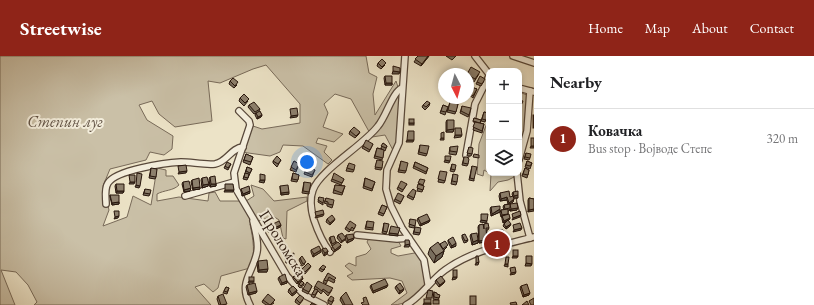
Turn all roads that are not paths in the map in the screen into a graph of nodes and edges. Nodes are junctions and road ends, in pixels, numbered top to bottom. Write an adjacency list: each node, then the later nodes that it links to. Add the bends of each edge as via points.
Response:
1 (405, 56): 7 (street)
2 (475, 56): 5 (street)
3 (512, 56): 4 (street)
4 (534, 63)
5 (486, 71)
6 (486, 82): 13 (street, via 474,109)
7 (402, 88): 20 (street, via 399,143 388,170 386,189 391,206); 22 (street, via 396,91 378,127 329,170 312,190 312,213 323,243)
8 (522, 89): 9 (street)
9 (532, 92): 12 (street)
10 (239, 111): 11 (street, via 250,125)
11 (243, 147): 15 (street, via 234,173); 17 (street, via 237,148 226,159 217,163 180,162 112,178 105,188)
12 (522, 150)
13 (466, 156)
14 (518, 176): 21 (street, via 521,208)
15 (234, 182): 16 (street); 18 (street, Проломска)
16 (185, 196)
17 (106, 204)
18 (253, 219): 25 (street, via 257,250 245,287); 26 (street, Проломска, via 290,280 304,295)
19 (357, 235): 20 (street)
20 (409, 238): 23 (street, via 424,260)
21 (532, 238): 23 (street, via 497,246 461,261)
22 (330, 252)
23 (428, 284): 24 (street)
24 (410, 304)
25 (250, 305)
26 (324, 305)

